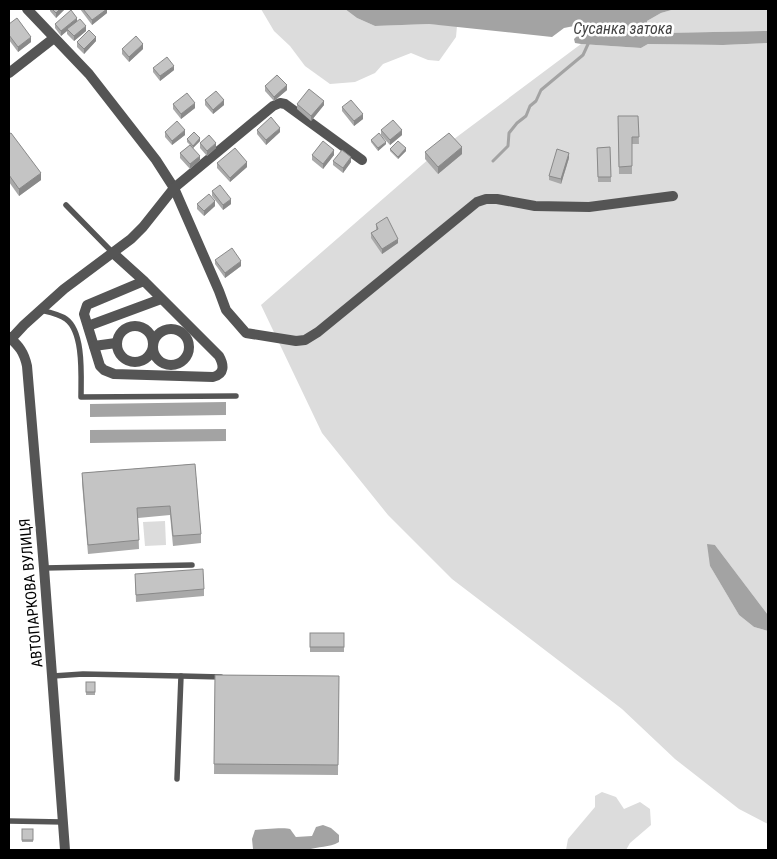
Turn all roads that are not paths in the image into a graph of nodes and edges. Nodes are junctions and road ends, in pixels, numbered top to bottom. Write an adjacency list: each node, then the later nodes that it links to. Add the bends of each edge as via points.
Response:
1 (27, 9): 2 (street)
2 (54, 38): 3 (street); 5 (street, via 89,74)
3 (9, 73)
4 (362, 160): 5 (street, via 280,103)
5 (174, 188): 6 (street, via 226,310 246,333 296,341 318,332 477,202 497,199 535,206 589,208); 8 (street, via 143,227)
6 (673, 196)
7 (66, 204): 8 (lane)
8 (114, 253): 9 (street); 11 (street)
9 (144, 281): 10 (street); 12 (street, via 87,305 84,314)
10 (162, 299): 12 (street); 15 (street, via 219,356 223,368 218,376 114,374 100,366)
11 (40, 310): 13 (street); 16 (lane, via 65,318 76,332 81,397)
12 (88, 326): 15 (street)
13 (9, 338): 18 (street, АВТОПАРКОВА ВУЛИЦЯ, via 25,354 27,366)
14 (116, 343): 14 (street, via 123,330 138,326 151,335 153,345 146,359 136,362 122,357); 15 (street)
15 (94, 346)
16 (236, 396)
17 (192, 566): 18 (lane)
18 (44, 568): 19 (street, АВТОПАРКОВА ВУЛИЦЯ)
19 (53, 676): 20 (lane); 24 (street, АВТОПАРКОВА ВУЛИЦЯ)
20 (180, 676): 21 (lane); 22 (lane)
21 (230, 677)
22 (177, 778)
23 (9, 821): 24 (lane)
24 (63, 822): 25 (street, АВТОПАРКОВА ВУЛИЦЯ)
25 (65, 850)

